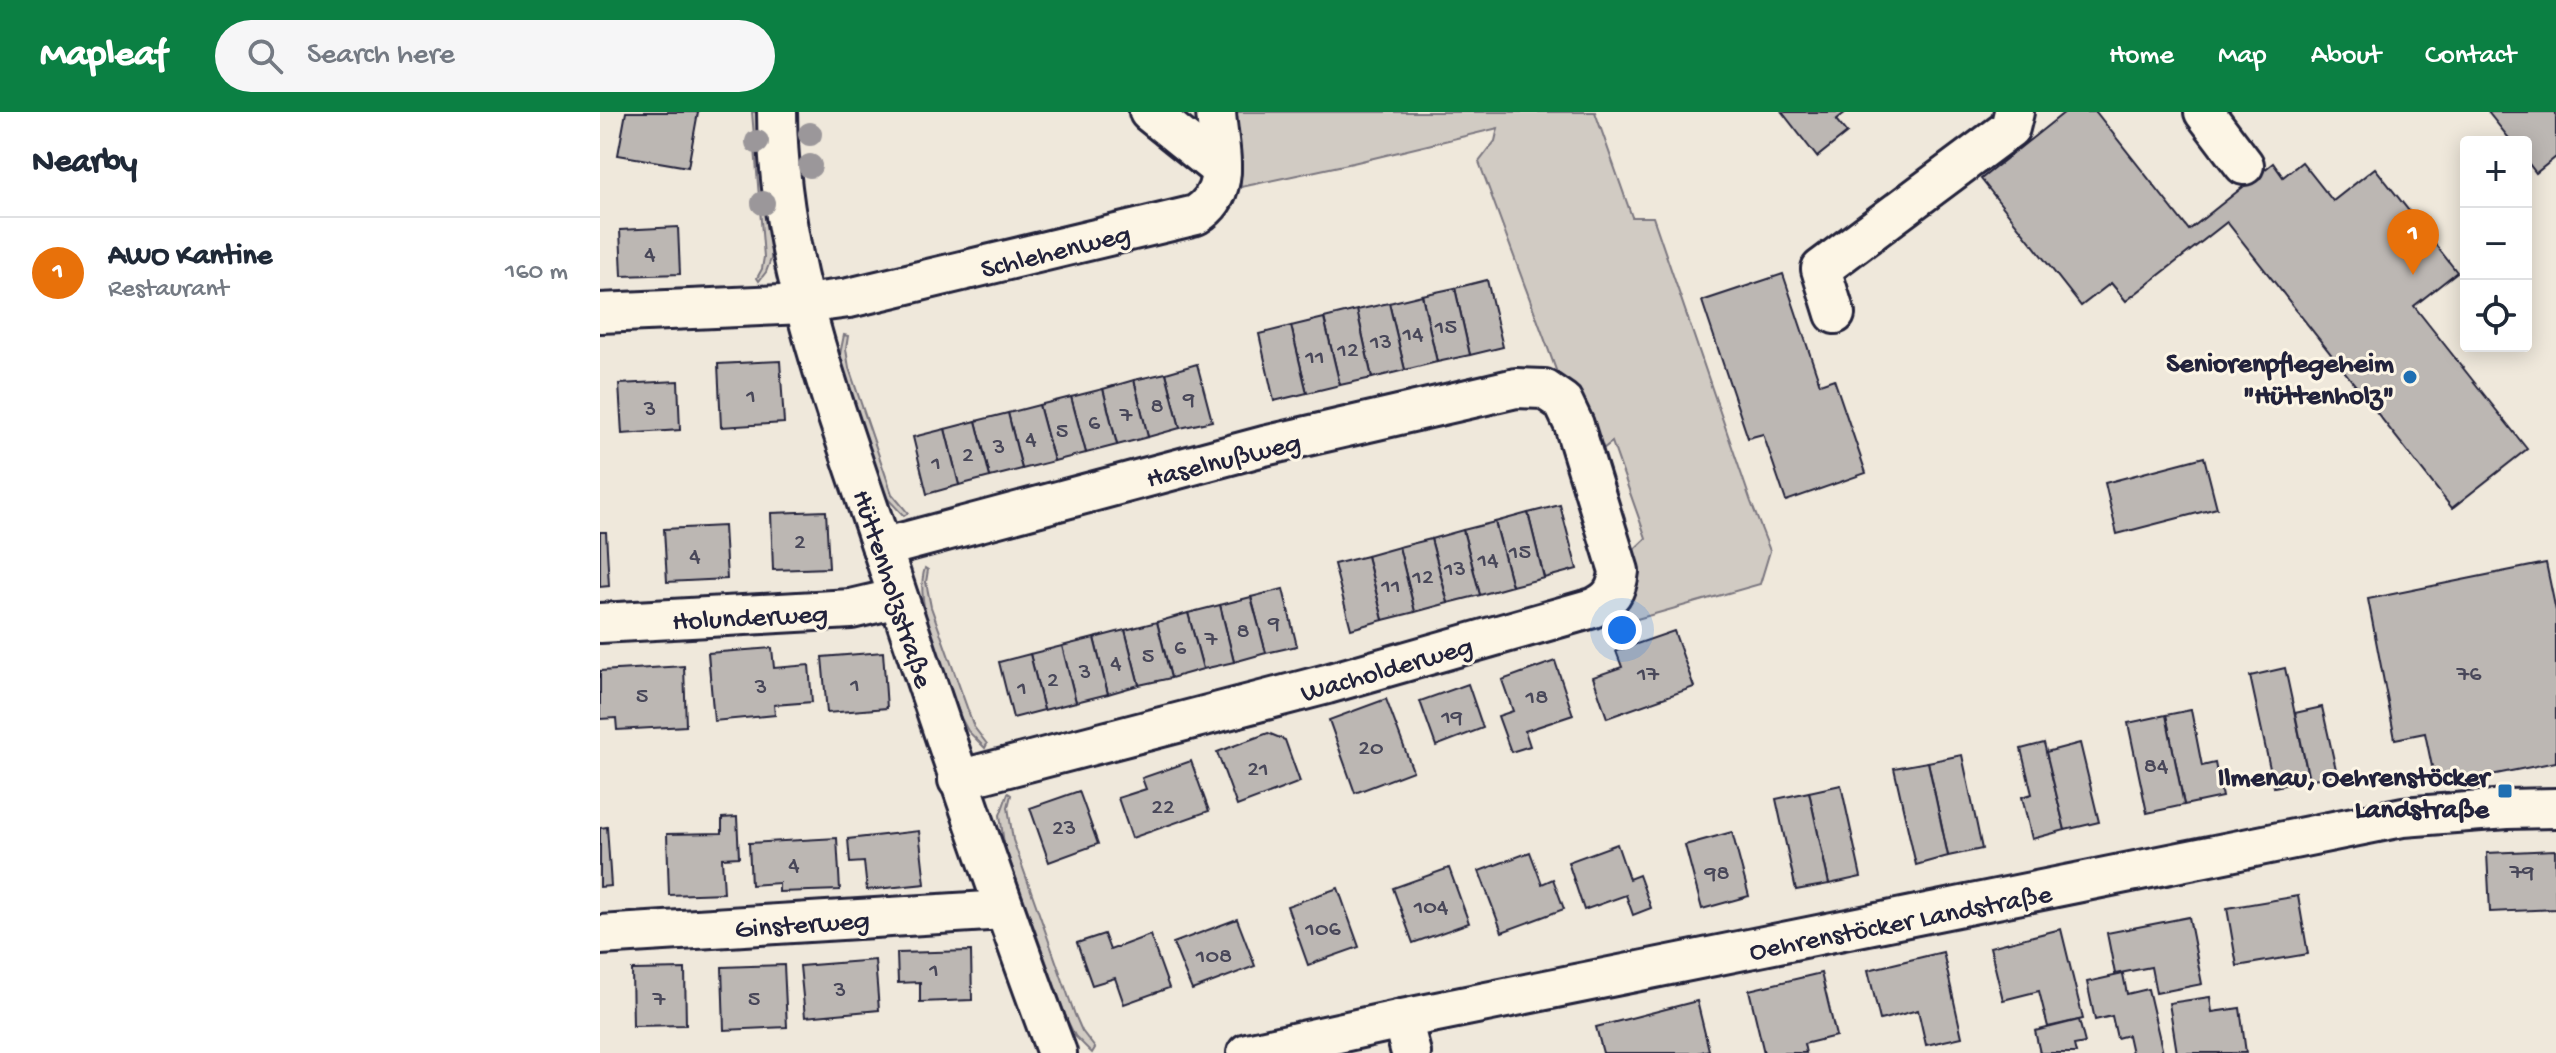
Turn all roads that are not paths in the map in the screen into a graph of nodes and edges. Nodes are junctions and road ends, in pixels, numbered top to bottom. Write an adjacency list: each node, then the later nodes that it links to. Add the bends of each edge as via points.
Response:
1 (777, 112): 8 (street, Hüttenholzstraße, via 785,215)
2 (1149, 112): 7 (street)
3 (1216, 112): 7 (street, Schlehenweg)
4 (2014, 112): 10 (street, via 2010,128 1821,269)
5 (2204, 112): 6 (street)
6 (2244, 165)
7 (1221, 170): 8 (street, Schlehenweg, via 1214,198 1196,215 894,288)
8 (804, 304): 9 (street, Schlehenweg); 12 (street, Hüttenholzstraße)
9 (600, 313)
10 (1835, 314)
11 (1563, 402): 12 (street, Haselnußweg, via 1544,389 1516,388 1264,446); 15 (street, Wacholderweg, via 1619,571 1608,601 1327,684)
12 (882, 548): 13 (street, Hüttenholzstraße)
13 (898, 598): 14 (street, Holunderweg, via 851,609); 15 (street, Hüttenholzstraße)
14 (600, 623)
15 (958, 780): 17 (street, Hüttenholzstraße)
16 (2556, 808): 19 (street, Oehrenstöcker Landstraße, via 2403,817)
17 (1004, 910): 18 (street, Ginsterweg); 21 (street, Hüttenholzstraße)
18 (600, 935)
19 (1406, 1036): 20 (street, Oehrenstöcker Landstraße)
20 (1267, 1051)
21 (1057, 1053)

